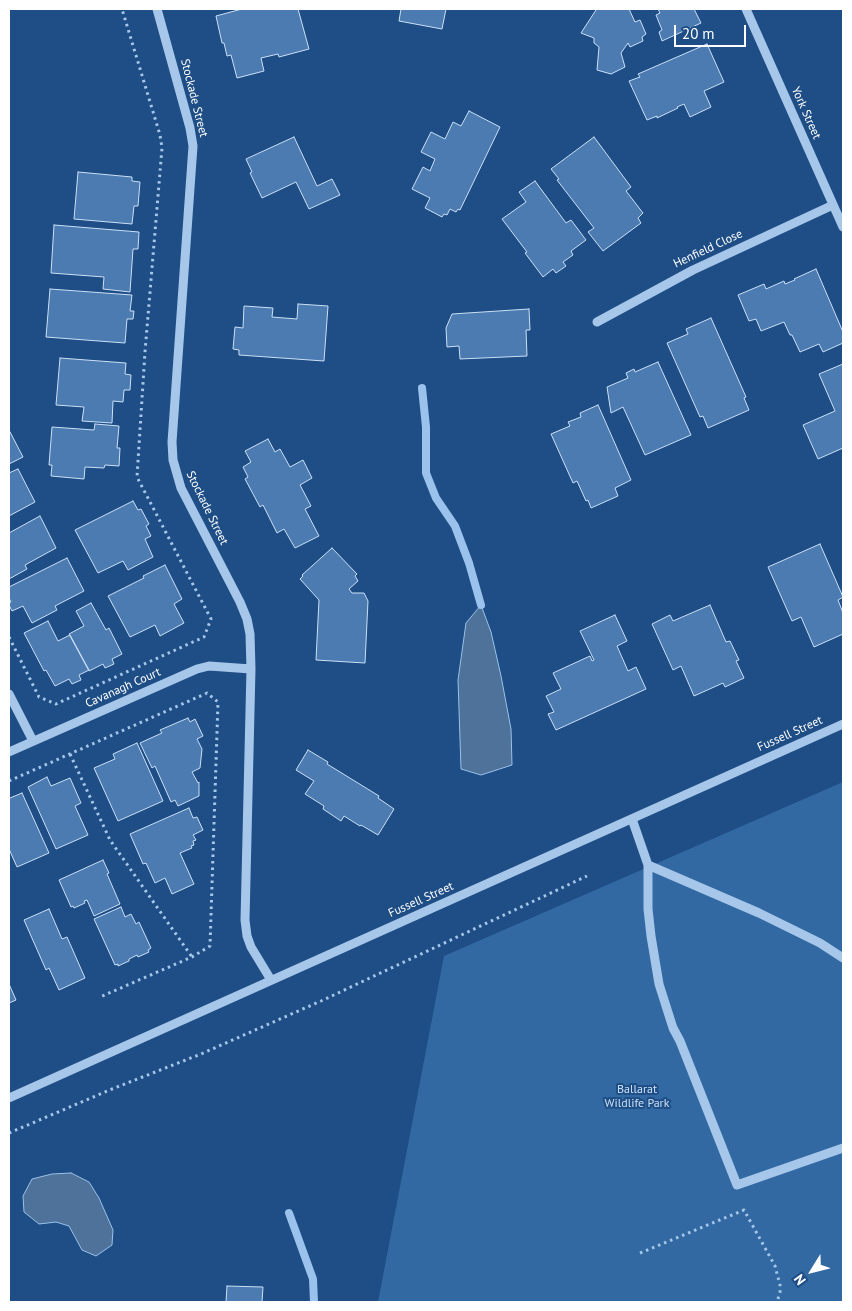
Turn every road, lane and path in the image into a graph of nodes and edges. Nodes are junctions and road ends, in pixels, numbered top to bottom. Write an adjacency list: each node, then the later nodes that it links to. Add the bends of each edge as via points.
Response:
1 (122, 9): 7 (path, via 162,148 137,477 211,619 204,636 56,704 39,697)
2 (157, 9): 8 (street, Stockade Street, via 193,146 173,460 181,488 247,619)
3 (746, 9): 4 (street, York Street)
4 (833, 205): 5 (street, York Street); 6 (street, Henfield Close, via 692,270)
5 (843, 227)
6 (597, 322)
7 (9, 638)
8 (252, 669): 11 (street, Cavanagh Court, via 209,666 197,669); 20 (street, Stockade Street, via 244,907 251,947)
9 (9, 694): 11 (street)
10 (843, 724): 15 (street, Fussell Street)
11 (33, 741): 12 (street, Cavanagh Court)
12 (9, 752)
13 (70, 754): 14 (path); 18 (path, via 110,840); 18 (path, via 207,692 218,702 210,946)
14 (9, 782)
15 (632, 819): 16 (street); 20 (street, Fussell Street)
16 (648, 865): 19 (street, via 759,912); 24 (street, via 648,909 660,984 673,1028 737,1185)
17 (587, 876): 23 (path, via 321,1001)
18 (192, 957): 21 (path)
19 (843, 958)
20 (271, 980): 22 (street, Fussell Street)
21 (100, 997)
22 (9, 1098)
23 (9, 1133)
24 (843, 1148)
25 (640, 1252): 26 (path, via 744,1210 775,1266 780,1285)
26 (778, 1302)

